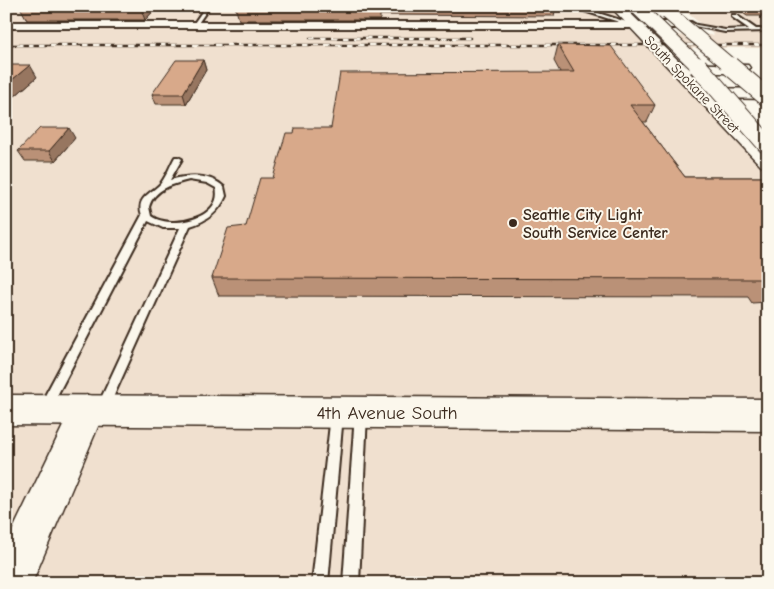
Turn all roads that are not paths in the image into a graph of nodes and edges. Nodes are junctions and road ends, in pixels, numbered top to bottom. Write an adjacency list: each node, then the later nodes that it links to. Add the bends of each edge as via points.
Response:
1 (208, 6): 11 (lane)
2 (570, 6): 12 (lane)
3 (616, 6): 12 (main road, South Spokane Street)
4 (636, 6): 22 (main road, bridge, via 690,57)
5 (646, 6): 21 (main road)
6 (661, 6): 21 (main road, bridge)
7 (669, 6): 13 (main road)
8 (19, 15): 10 (street)
9 (734, 16): 14 (lane)
10 (6, 24): 11 (street)
11 (194, 25): 12 (street)
12 (634, 25): 13 (street); 16 (main road, South Spokane Street)
13 (691, 25): 14 (lane, via 725,31); 17 (main road)
14 (754, 30): 15 (lane)
15 (768, 30)
16 (677, 68): 17 (main road); 19 (main road, South Spokane Street)
17 (742, 68): 18 (main road)
18 (768, 90)
19 (701, 93): 20 (main road); 24 (main road, South Spokane Street)
20 (768, 94)
21 (764, 104)
22 (768, 146)
23 (178, 159): 25 (lane)
24 (768, 162)
25 (163, 186): 26 (lane, via 144,204); 27 (lane, via 189,178 202,178 220,186 222,201 216,209 206,217)
26 (146, 216): 27 (lane, via 165,225); 29 (lane)
27 (186, 224): 30 (lane)
28 (6, 410): 29 (main road, 4th Avenue South)
29 (44, 410): 30 (main road, 4th Avenue South)
30 (94, 410): 31 (main road, 4th Avenue South); 33 (main road)
31 (349, 412): 32 (main road, 4th Avenue South); 34 (lane); 35 (lane)
32 (768, 415)
33 (10, 583)
34 (320, 583)
35 (351, 583)

